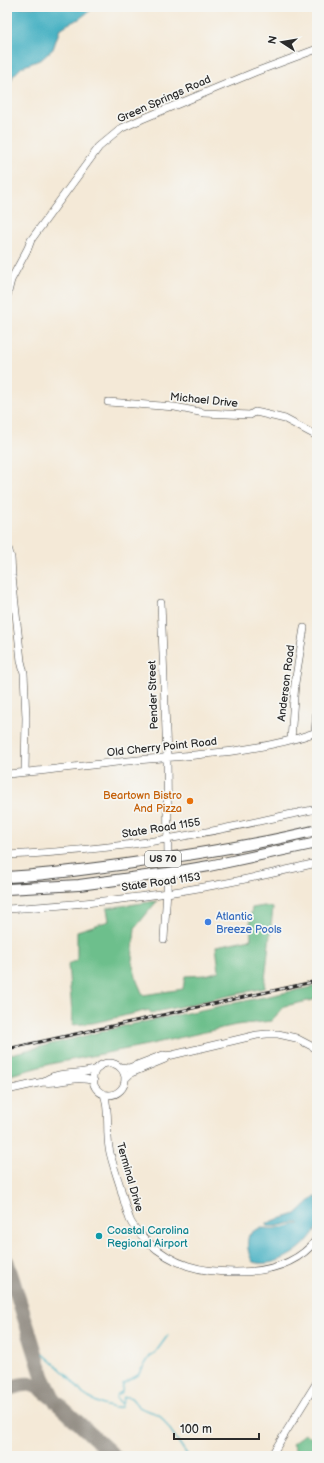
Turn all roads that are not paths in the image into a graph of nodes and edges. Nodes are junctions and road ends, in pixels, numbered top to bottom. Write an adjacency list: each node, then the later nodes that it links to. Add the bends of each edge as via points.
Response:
1 (317, 49): 2 (street, Green Springs Road, via 142,119 122,128 106,140 30,240 11,280)
2 (7, 296)
3 (108, 402): 4 (street, Michael Drive, via 174,407 204,413 250,415 255,412 285,419)
4 (317, 436)
5 (7, 544): 12 (street, via 11,558 24,673)
6 (161, 602): 11 (street, Pender Street)
7 (304, 628): 10 (street, Anderson Road, via 295,684)
8 (317, 709): 9 (street)
9 (316, 732): 10 (street, Old Cherry Point Road)
10 (291, 740): 11 (street, Old Cherry Point Road, via 250,749)
11 (167, 757): 12 (street, Old Cherry Point Road); 16 (street, Pender Street)
12 (25, 772): 13 (street, Old Cherry Point Road)
13 (7, 774)
14 (317, 809): 16 (street, State Road 1155)
15 (317, 830): 19 (highway, US 70)
16 (169, 838): 18 (street, State Road 1155, via 88,850); 19 (street, Pender Street)
17 (317, 843): 21 (highway)
18 (7, 855)
19 (168, 859): 22 (highway, US 70, via 39,876)
20 (317, 863): 24 (street, State Road 1153)
21 (168, 873): 23 (highway, via 79,885); 24 (street)
22 (7, 877)
23 (7, 889)
24 (168, 893): 25 (street, State Road 1153, via 87,904); 26 (street)
25 (7, 909)
26 (164, 938)
27 (317, 1049): 28 (street, via 296,1038 267,1034)
28 (168, 1056): 29 (street, via 163,1055 129,1068); 31 (street, via 131,1073)
29 (120, 1067): 30 (street, via 110,1063); 31 (street)
30 (97, 1069): 32 (street); 33 (street, via 47,1078)
31 (125, 1079): 35 (street, via 119,1091)
32 (94, 1081): 33 (street, via 71,1078); 35 (street, Terminal Drive, via 97,1089)
33 (42, 1082): 34 (street)
34 (7, 1090)
35 (104, 1094): 36 (street, Terminal Drive, via 108,1108 109,1150 130,1220 142,1236 164,1255 199,1270 244,1272 278,1267 296,1259)
36 (317, 1239)
37 (317, 1382): 38 (street)
38 (271, 1456)

